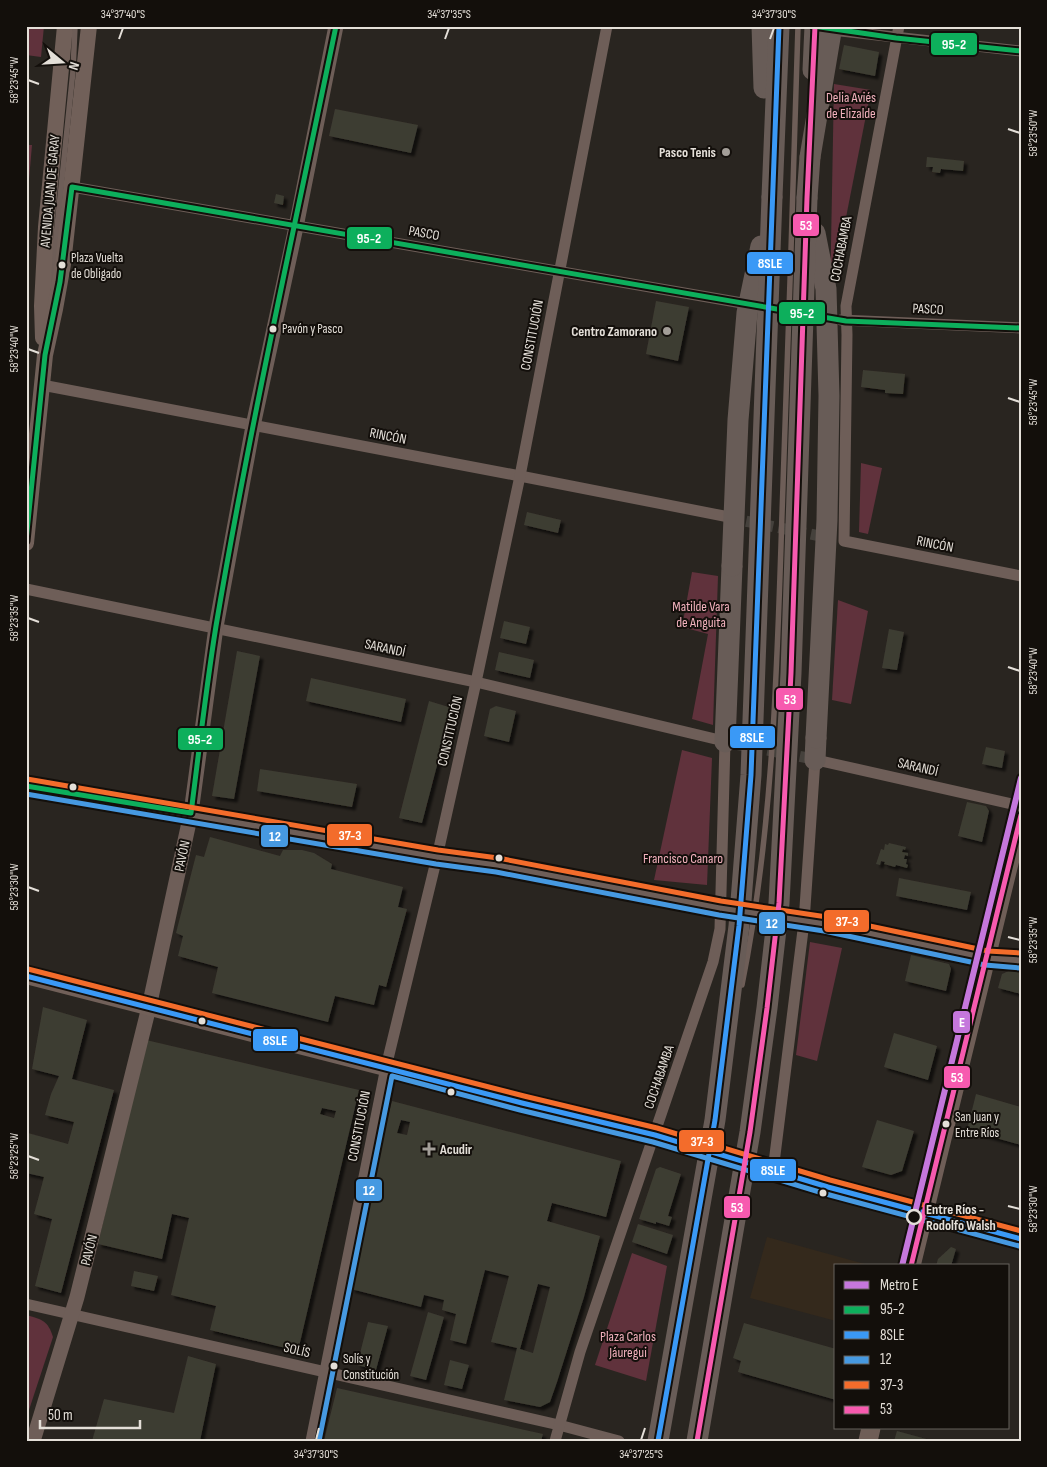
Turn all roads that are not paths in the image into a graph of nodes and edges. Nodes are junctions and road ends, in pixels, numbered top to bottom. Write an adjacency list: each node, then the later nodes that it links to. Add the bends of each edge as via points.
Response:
1 (65, 26): 25 (main road, AVENIDA JUAN DE GARAY, via 46,227 42,306)
2 (75, 26): 25 (lane)
3 (89, 26): 16 (main road, AVENIDA JUAN DE GARAY)
4 (336, 26): 19 (street, PAVÓN)
5 (607, 26): 20 (street, CONSTITUCIÓN)
6 (762, 26): 14 (highway, via 765,98)
7 (779, 26): 14 (highway)
8 (798, 26): 35 (lane, bridge)
9 (815, 26): 15 (highway, bridge)
10 (899, 26): 12 (street, COCHABAMBA)
11 (836, 29): 12 (street); 15 (highway, bridge)
12 (896, 38): 13 (street); 23 (street, COCHABAMBA, via 846,306)
13 (1021, 52)
14 (774, 157): 17 (highway)
15 (810, 157): 18 (highway)
16 (72, 187): 19 (street, PASCO); 25 (main road, AVENIDA JUAN DE GARAY, via 60,282)
17 (772, 197): 38 (highway, bridge, via 747,313 738,420); 56 (highway, bridge, via 751,775 740,926)
18 (807, 198): 40 (highway, bridge, via 826,289 829,396 827,520 816,738); 43 (highway, bridge)
19 (296, 227): 20 (street, PASCO); 27 (street, PAVÓN)
20 (560, 271): 21 (street, PASCO); 28 (street, CONSTITUCIÓN)
21 (742, 303)
22 (834, 318): 23 (street, PASCO)
23 (846, 321): 24 (street, PASCO); 30 (street, COCHABAMBA)
24 (1021, 328)
25 (45, 355): 26 (main road, AVENIDA JUAN DE GARAY)
26 (42, 385): 27 (street, RINCÓN); 31 (main road, AVENIDA JUAN DE GARAY)
27 (253, 426): 28 (street, RINCÓN); 34 (street, PAVÓN)
28 (520, 476): 29 (street, RINCÓN); 36 (street, CONSTITUCIÓN)
29 (729, 517)
30 (844, 541): 32 (street, RINCÓN)
31 (26, 543)
32 (1021, 576)
33 (26, 589): 34 (street, SARANDÍ)
34 (216, 627): 36 (street, SARANDÍ); 44 (street, PAVÓN)
35 (778, 655): 37 (lane, bridge); 52 (lane, bridge, via 760,875)
36 (476, 682): 38 (street, SARANDÍ); 46 (street, CONSTITUCIÓN)
37 (780, 739)
38 (730, 742): 47 (street, COCHABAMBA)
39 (780, 749): 43 (lane, bridge)
40 (812, 759): 42 (street, SARANDÍ); 48 (street)
41 (26, 786): 44 (street)
42 (1021, 806)
43 (785, 808): 72 (highway, bridge, via 779,903 750,1132)
44 (191, 813): 46 (street); 53 (street, PAVÓN)
45 (1021, 814): 49 (main road)
46 (437, 857): 47 (street, via 497,865); 55 (street, CONSTITUCIÓN)
47 (720, 908): 48 (street); 57 (street, COCHABAMBA, via 720,929 713,962)
48 (804, 922): 49 (street); 59 (street)
49 (987, 958): 50 (street); 60 (main road)
50 (1021, 962)
51 (26, 976): 53 (main road)
52 (741, 988)
53 (149, 1008): 55 (main road); 64 (street, PAVÓN)
54 (734, 1025): 56 (lane, bridge)
55 (386, 1067): 57 (main road, via 522,1104); 65 (street, CONSTITUCIÓN)
56 (715, 1120): 71 (highway, bridge)
57 (655, 1135): 58 (main road); 66 (street, COCHABAMBA, via 580,1352)
58 (692, 1147)
59 (768, 1169): 60 (main road)
60 (924, 1212): 61 (main road); 62 (main road)
61 (1021, 1239)
62 (911, 1264)
63 (26, 1304): 64 (street, SOLÍS)
64 (72, 1315): 65 (street, SOLÍS); 67 (street, PAVÓN)
65 (324, 1371): 66 (street, SOLÍS); 68 (street, CONSTITUCIÓN)
66 (559, 1425): 69 (street, COCHABAMBA); 70 (street, SOLÍS)
67 (33, 1441)
68 (311, 1441)
69 (556, 1441)
70 (619, 1441)
71 (658, 1441)
72 (697, 1441)

